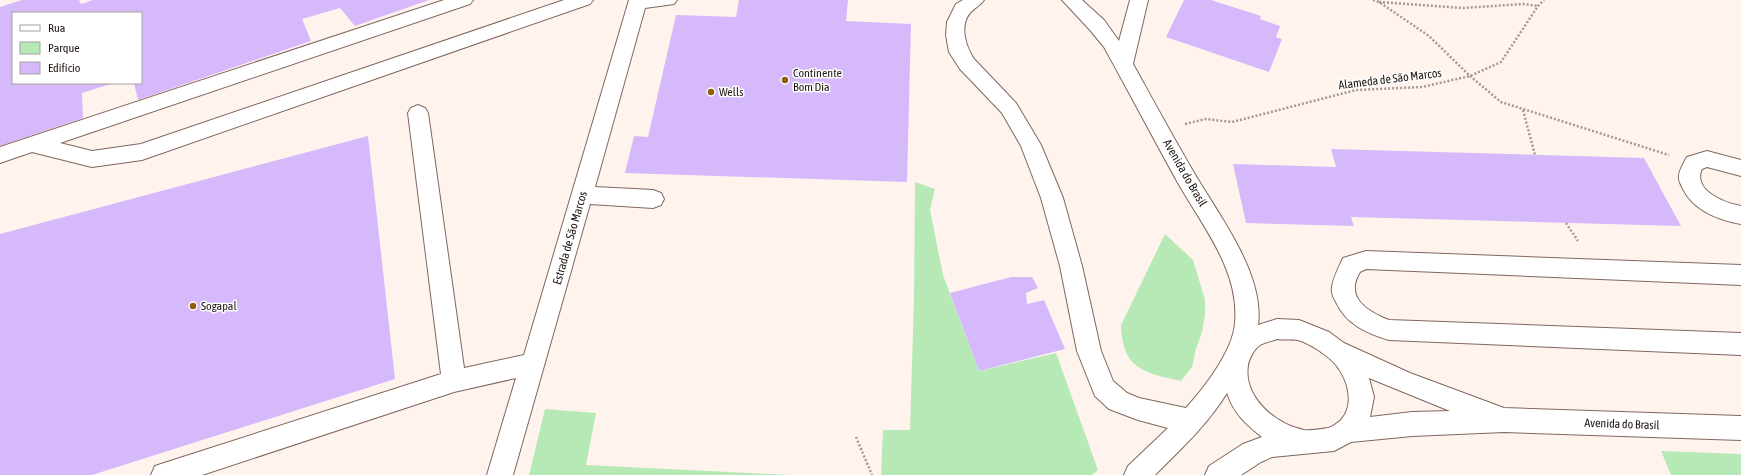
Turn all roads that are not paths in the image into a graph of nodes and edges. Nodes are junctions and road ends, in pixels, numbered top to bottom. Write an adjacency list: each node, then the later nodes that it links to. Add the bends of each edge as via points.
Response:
1 (464, 0): 10 (street)
2 (584, 0): 10 (street, via 142,152 92,159)
3 (668, 0): 7 (street)
4 (975, 0): 23 (street, via 963,9 956,22 955,35 959,52 967,64 1009,108 1031,145 1052,198 1089,351 1104,388 1118,401 1138,409)
5 (1071, 0): 8 (street, Avenida do Brasil, via 1097,25)
6 (1139, 0): 8 (street)
7 (638, 1): 13 (street, Estrada de São Marcos)
8 (1124, 65): 19 (street, Avenida do Brasil, via 1192,188 1231,252 1246,301 1247,324)
9 (418, 113): 21 (street)
10 (31, 144): 11 (street)
11 (0, 155)
12 (1741, 168): 15 (street, via 1707,159 1694,163 1689,175 1692,188 1718,209 1730,214)
13 (582, 194): 14 (street); 20 (street, Estrada de São Marcos)
14 (653, 199)
15 (1741, 214)
16 (1741, 276): 17 (street, via 1366,260 1351,265 1343,288 1345,299 1357,314 1373,325 1389,330)
17 (1741, 344)
18 (1329, 345): 19 (street, via 1322,339 1299,330 1277,329 1251,338); 22 (street, via 1402,381); 25 (street, via 1344,356 1356,376 1362,397 1357,420)
19 (1240, 352): 23 (street, Avenida do Brasil, via 1206,403); 26 (street, via 1234,376 1241,398 1253,415 1276,432)
20 (533, 364): 21 (street); 28 (street, Estrada de São Marcos)
21 (454, 381): 27 (street)
22 (1504, 420): 24 (street, Avenida do Brasil); 25 (street, via 1412,424)
23 (1190, 421): 29 (street, Avenida do Brasil)
24 (1741, 428)
25 (1347, 431): 26 (street, via 1334,439)
26 (1307, 442): 30 (street, via 1272,445 1252,452)
27 (164, 475)
28 (500, 475)
29 (1137, 475)
30 (1218, 475)

